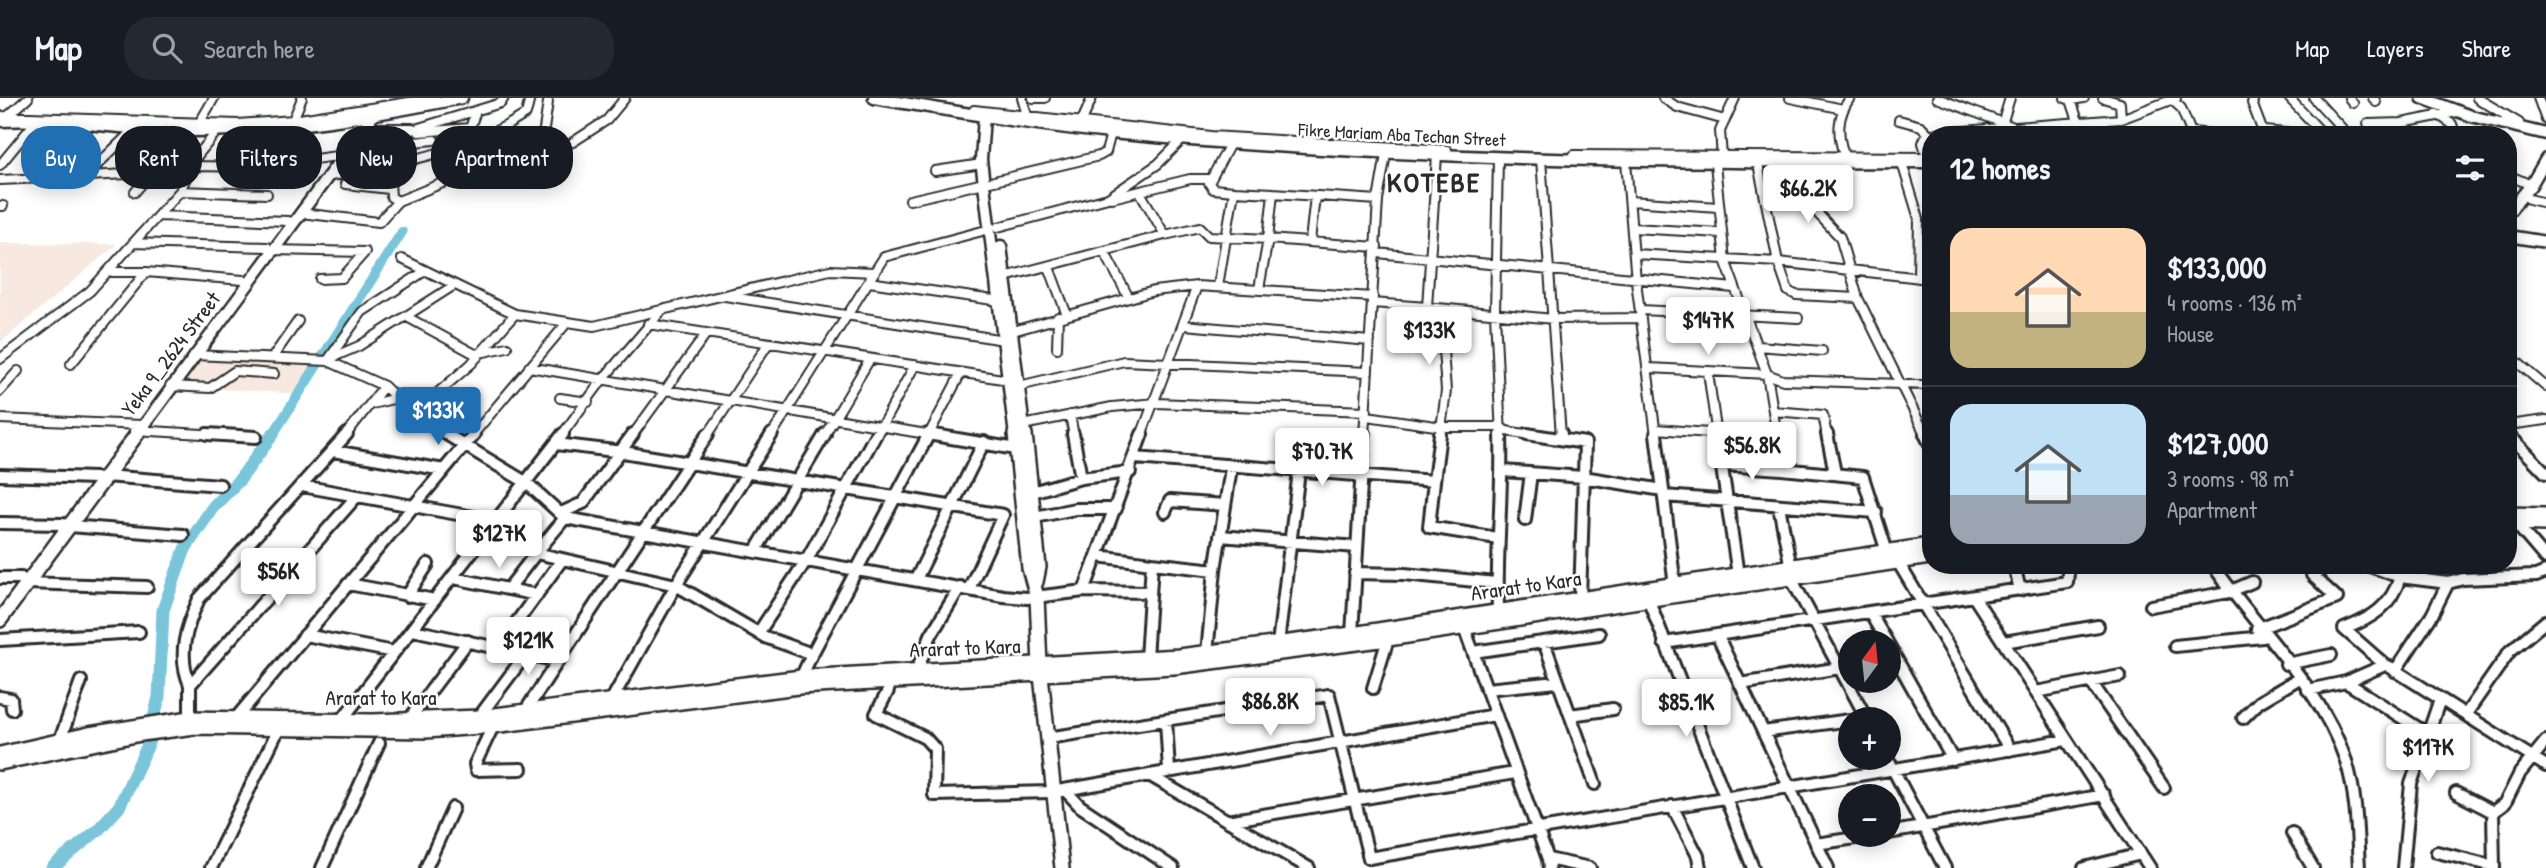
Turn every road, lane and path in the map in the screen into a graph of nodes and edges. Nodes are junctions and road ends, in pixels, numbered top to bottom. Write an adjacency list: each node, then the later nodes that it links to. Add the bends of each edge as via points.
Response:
1 (28, 98): 42 (street)
2 (214, 98): 53 (street)
3 (302, 98): 47 (street)
4 (435, 98): 34 (street)
5 (462, 98): 31 (main road)
6 (504, 98): 37 (street)
7 (530, 98): 90 (street, via 526,114 505,128)
8 (625, 98): 80 (street, via 607,120)
9 (874, 98): 33 (main road, Fikre Mariam Aba Techan Street)
10 (896, 98): 33 (street)
11 (1033, 98): 12 (street)
12 (1045, 98)
13 (1092, 98): 51 (street)
14 (1663, 98): 48 (street, via 1677,107)
15 (1735, 98): 48 (street)
16 (1790, 98): 36 (street)
17 (1850, 98): 36 (street)
18 (1937, 98): 52 (street)
19 (2010, 98): 52 (street)
20 (2084, 98): 29 (street)
21 (2103, 98): 45 (street, via 2120,103)
22 (2254, 98): 68 (street)
23 (2289, 98): 69 (street)
24 (2314, 98): 70 (street)
25 (2422, 98): 38 (main road)
26 (2430, 98): 56 (main road)
27 (2477, 98): 56 (street)
28 (2538, 98): 50 (street)
29 (2068, 99): 57 (street)
30 (2174, 99): 45 (street); 67 (street)
31 (450, 100): 44 (street); 54 (main road, Yeka 9_2624 Street, via 375,113)
32 (1023, 100): 39 (street); 40 (street)
33 (907, 101): 39 (street); 43 (main road, Fikre Mariam Aba Techan Street)
34 (386, 103): 47 (street)
35 (548, 103): 131 (street, via 545,134 538,145)
36 (1843, 109): 88 (street, via 1838,135)
37 (476, 111): 44 (street); 74 (street, via 470,128)
38 (2457, 112): 41 (street); 75 (main road)
39 (1015, 113): 40 (street)
40 (1027, 114): 51 (street)
41 (2437, 114): 58 (street, via 2402,123); 71 (street)
42 (3, 117): 46 (main road); 53 (street)
43 (988, 117): 77 (main road, Fikre Mariam Aba Techan Street); 78 (main road); 83 (main road)
44 (450, 118): 73 (street)
45 (2121, 119): 57 (street)
46 (37, 120): 55 (main road); 106 (street)
47 (293, 120): 53 (street)
48 (1725, 120): 95 (street, via 1719,136)
49 (1899, 120): 72 (street)
50 (2546, 120)
51 (1082, 121): 78 (street)
52 (2003, 121): 65 (street)
53 (201, 122)
54 (362, 122): 61 (main road); 62 (main road, Yeka 9_2624 Street); 63 (main road, Yeka 9_2624 Street); 64 (street)
55 (78, 123): 59 (street); 60 (main road)
56 (2519, 123): 75 (main road)
57 (2079, 124): 66 (street)
58 (2368, 124)
59 (76, 126)
60 (122, 126)
61 (281, 126)
62 (359, 126)
63 (360, 126)
64 (388, 126)
65 (2013, 126)
66 (2066, 126)
67 (2189, 126)
68 (2260, 126)
69 (2315, 126)
70 (2340, 126)
71 (2453, 126)
72 (1922, 127)
73 (417, 129)
74 (417, 130)
75 (2546, 132)
76 (216, 133): 84 (street)
77 (1111, 133): 79 (main road, Fikre Mariam Aba Techan Street); 116 (street, via 1106,152 1099,156)
78 (1211, 136): 87 (street)
79 (1182, 140): 81 (main road, Fikre Mariam Aba Techan Street); 127 (street)
80 (573, 142)
81 (1231, 142): 85 (main road, Fikre Mariam Aba Techan Street); 114 (street)
82 (115, 148): 99 (street)
83 (982, 151): 103 (main road); 116 (main road)
84 (202, 153)
85 (1386, 153): 86 (main road, Fikre Mariam Aba Techan Street); 130 (street)
86 (1437, 155): 92 (main road, Fikre Mariam Aba Techan Street); 154 (street)
87 (1588, 155): 95 (street); 98 (main road)
88 (1844, 155): 93 (street); 95 (street)
89 (336, 156): 107 (street, via 256,167)
90 (417, 156)
91 (336, 157): 139 (main road, Yeka 9_2624 Street)
92 (1498, 158): 94 (main road, Fikre Mariam Aba Techan Street); 157 (street)
93 (1922, 158)
94 (1541, 159): 98 (main road, Fikre Mariam Aba Techan Street); 160 (street)
95 (1720, 159): 100 (main road, Fikre Mariam Aba Techan Street); 104 (main road, Fikre Mariam Aba Techan Street); 135 (street)
96 (1922, 159): 101 (main road, Fikre Mariam Aba Techan Street)
97 (2546, 159): 117 (main road)
98 (1578, 160): 100 (main road, Fikre Mariam Aba Techan Street)
99 (101, 161)
100 (1626, 161): 132 (street)
101 (1902, 163): 105 (main road, Fikre Mariam Aba Techan Street); 167 (street, via 1921,226)
102 (336, 164): 111 (main road, Yeka 9_2624 Street)
103 (982, 164): 108 (street); 116 (main road)
104 (1758, 164): 105 (main road, Fikre Mariam Aba Techan Street); 158 (street)
105 (1804, 164): 165 (street, via 1819,215 1837,232)
106 (0, 165)
107 (202, 168)
108 (935, 171)
109 (2546, 173): 128 (main road)
110 (336, 175): 111 (street)
111 (326, 177): 136 (main road, Yeka 9_2624 Street)
112 (2517, 178): 117 (street)
113 (21, 179): 115 (street)
114 (1210, 179): 121 (street, via 1213,189); 123 (street, via 1196,178)
115 (0, 180)
116 (987, 182): 129 (street); 140 (main road)
117 (2531, 185): 133 (main road)
118 (138, 189): 122 (street)
119 (389, 189): 131 (street)
120 (180, 191): 124 (street); 137 (street)
121 (1234, 191): 125 (street); 145 (street)
122 (135, 192)
123 (1140, 192): 127 (street); 144 (street)
124 (267, 194)
125 (1273, 194): 126 (street); 146 (street)
126 (1315, 196): 130 (street); 148 (street)
127 (1108, 198): 140 (street)
128 (2529, 199): 134 (street); 138 (main road)
129 (910, 200)
130 (1378, 200): 151 (street)
131 (398, 201): 136 (street, via 385,219 376,223)
132 (1630, 201): 135 (street); 141 (street)
133 (2517, 202)
134 (2546, 203)
135 (1718, 207): 142 (street)
136 (299, 213): 150 (main road, Yeka 9_2624 Street)
137 (158, 216): 139 (street); 149 (street)
138 (2517, 218)
139 (288, 221): 150 (main road, Yeka 9_2624 Street)
140 (994, 228): 164 (street, via 891,254); 166 (main road); 182 (main road)
141 (1632, 228): 142 (street); 153 (street)
142 (1721, 233): 156 (street)
143 (2517, 233): 147 (main road)
144 (1165, 235): 145 (street, via 1200,227 1209,236); 152 (street)
145 (1228, 236): 146 (street); 175 (street)
146 (1268, 239): 148 (street); 177 (street)
147 (2546, 240)
148 (1310, 242): 151 (street)
149 (133, 243): 150 (street); 162 (street)
150 (269, 249): 169 (street, via 365,252 342,278); 170 (main road, Yeka 9_2624 Street); 210 (main road, Yeka 9_2624 Street)
151 (1377, 250): 154 (street); 181 (street)
152 (1104, 251): 159 (street); 179 (street)
153 (1634, 254): 156 (street); 171 (street)
154 (1428, 257): 157 (street); 183 (street)
155 (402, 259): 161 (street)
156 (1725, 260): 158 (street); 176 (street)
157 (1495, 262): 160 (street); 186 (street)
158 (1777, 262): 165 (street); 180 (street, via 1793,295)
159 (1049, 267): 166 (street); 192 (street)
160 (1550, 267): 171 (street); 194 (street)
161 (425, 271): 173 (street); 215 (street, via 358,316 354,328)
162 (107, 272): 163 (street); 213 (street, via 80,299)
163 (146, 272): 170 (street); 218 (street)
164 (874, 272): 172 (street); 178 (street, via 830,270)
165 (1848, 272): 167 (street); 180 (street)
166 (1006, 277): 190 (main road)
167 (1918, 278): 168 (street)
168 (1922, 278)
169 (320, 279)
170 (243, 280): 255 (main road, Yeka 9_2624 Street)
171 (1636, 281): 176 (street); 189 (street)
172 (869, 282): 182 (street); 191 (street)
173 (453, 286): 188 (street); 193 (street)
174 (1196, 286): 175 (street); 179 (street); 200 (street)
175 (1218, 286): 177 (street)
176 (1734, 288): 187 (street)
177 (1259, 289): 181 (street)
178 (721, 296): 184 (street); 191 (street)
179 (1129, 298): 192 (street)
180 (1858, 298): 230 (street)
181 (1373, 300): 183 (street); 203 (street)
182 (1000, 301): 190 (main road)
183 (1427, 307): 185 (street)
184 (663, 309): 197 (street); 199 (street)
185 (1440, 309): 186 (street); 254 (street, via 1446,391)
186 (1495, 313): 194 (street); 256 (street)
187 (1743, 313): 189 (street); 195 (street); 205 (street)
188 (515, 314): 198 (street); 211 (street)
189 (1641, 314): 194 (street); 221 (street)
190 (1006, 315): 202 (main road)
191 (845, 316): 202 (street); 209 (street)
192 (1063, 316): 202 (street); 207 (street)
193 (407, 317): 211 (street); 215 (street, via 346,354)
194 (1554, 318): 262 (street)
195 (1798, 318)
196 (298, 321): 212 (street)
197 (615, 321): 198 (street, via 594,326); 199 (street)
198 (566, 324): 220 (street)
199 (648, 325): 201 (street); 228 (street)
200 (1184, 326): 203 (street); 216 (street)
201 (706, 334): 204 (street); 236 (street)
202 (1009, 335): 229 (main road)
203 (1370, 341): 223 (street)
204 (768, 344): 209 (street); 239 (street)
205 (1757, 346): 208 (street); 227 (street)
206 (507, 347): 211 (street)
207 (1057, 348)
208 (1822, 351)
209 (821, 352): 214 (street); 243 (street)
210 (194, 355): 212 (street); 232 (main road, Yeka 9_2624 Street)
211 (480, 355): 246 (street)
212 (272, 358): 215 (street)
213 (0, 359)
214 (870, 359): 219 (street); 248 (street)
215 (327, 360): 233 (street)
216 (1169, 362): 223 (street); 229 (street, via 1124,361); 241 (street)
217 (2517, 362): 234 (street)
218 (71, 364)
219 (915, 365): 225 (street); 253 (street)
220 (529, 367): 228 (street); 267 (street)
221 (1649, 368): 224 (street); 258 (street)
222 (18, 371): 235 (street)
223 (1368, 372): 245 (street)
224 (1708, 372): 227 (street); 260 (street)
225 (961, 373): 229 (street); 259 (street)
226 (274, 374): 232 (street, via 235,371 210,387)
227 (1767, 374): 230 (street, via 1783,380); 244 (street)
228 (603, 379): 236 (street); 240 (street)
229 (1014, 383): 252 (main road); 268 (main road)
230 (1900, 384): 231 (street); 257 (street)
231 (1922, 385)
232 (170, 386): 255 (main road, Yeka 9_2624 Street)
233 (384, 386): 237 (street); 242 (street)
234 (2546, 387)
235 (0, 391)
236 (666, 391): 239 (street); 270 (street)
237 (397, 398): 242 (street); 246 (street)
238 (561, 398): 240 (street)
239 (730, 401): 243 (street); 272 (street)
240 (588, 402): 266 (street)
241 (1156, 402): 245 (street); 247 (street); 271 (street)
242 (372, 404): 269 (street)
243 (786, 410): 248 (street); 280 (street)
244 (1773, 411): 263 (street); 282 (street, via 1823,415)
245 (1367, 413): 254 (street); 285 (street)
246 (413, 414): 267 (street)
247 (1070, 415): 252 (street); 288 (street)
248 (834, 418): 253 (street); 289 (street)
249 (0, 419): 255 (street)
250 (2546, 420): 251 (street)
251 (2517, 424)
252 (1023, 425): 295 (main road)
253 (882, 426): 259 (street); 294 (street)
254 (1442, 426): 256 (street); 290 (street)
255 (136, 427): 261 (street); 286 (main road, Yeka 9_2624 Street)
256 (1501, 427): 262 (street); 278 (street)
257 (1922, 427)
258 (1656, 429): 260 (street); 296 (street)
259 (929, 433): 264 (street); 298 (street)
260 (1716, 433): 263 (street); 273 (street)
261 (256, 437)
262 (1562, 438): 287 (street, via 1585,443)
263 (1777, 438): 275 (street)
264 (984, 442): 268 (street); 303 (street)
265 (2517, 443): 283 (street)
266 (556, 444): 270 (street); 291 (street)
267 (466, 445): 276 (street); 291 (street)
268 (1016, 449): 310 (main road)
269 (333, 451): 276 (street); 293 (street)
270 (623, 452): 272 (street); 308 (street, via 583,503)
271 (1135, 458): 274 (street); 279 (street)
272 (688, 462): 280 (street); 319 (street)
273 (1723, 465): 275 (street); 299 (street)
274 (1231, 468): 277 (street); 301 (street)
275 (1783, 469): 282 (street)
276 (444, 470): 300 (street)
277 (1299, 471): 285 (street); 323 (street)
278 (1503, 471): 281 (street); 322 (street)
279 (1130, 472): 288 (street); 304 (street)
280 (748, 473): 289 (street); 324 (street)
281 (1531, 473): 287 (street); 312 (street)
282 (1835, 473): 306 (street, via 1863,477)
283 (2546, 473)
284 (0, 475): 286 (street)
285 (1362, 475): 290 (street); 325 (street)
286 (101, 477): 292 (street); 317 (main road, Yeka 9_2624 Street)
287 (1583, 477): 296 (street); 372 (street)
288 (1081, 478): 295 (street)
289 (796, 481): 294 (street); 327 (street)
290 (1434, 481): 322 (street, via 1429,527)
291 (527, 483): 308 (street); 313 (street)
292 (220, 485)
293 (302, 486): 297 (street); 425 (street, via 199,599 185,635 183,660)
294 (846, 489): 298 (street); 332 (street)
295 (1032, 492): 310 (main road)
296 (1663, 493): 299 (street); 359 (street)
297 (357, 496): 300 (street); 425 (street)
298 (896, 498): 303 (street); 337 (street)
299 (1728, 501): 302 (street); 348 (street)
300 (414, 505): 313 (street); 357 (street)
301 (1225, 505): 305 (street, via 1170,501); 321 (street)
302 (1779, 506): 306 (street); 342 (street)
303 (952, 507): 309 (street); 352 (street)
304 (1116, 509): 310 (street, via 1075,509); 329 (street)
305 (1165, 512)
306 (1875, 512): 330 (street)
307 (2546, 514): 311 (main road)
308 (563, 515): 319 (street); 328 (street)
309 (1003, 515): 310 (street); 362 (street)
310 (1030, 518): 363 (main road, via 1039,566)
311 (2517, 519)
312 (1524, 520)
313 (496, 521): 351 (street)
314 (2517, 521): 316 (main road)
315 (0, 523): 317 (street)
316 (2546, 524)
317 (66, 525): 320 (street); 353 (main road, Yeka 9_2624 Street)
318 (2517, 527): 333 (street)
319 (642, 534): 324 (street); 340 (street)
320 (183, 535)
321 (1220, 536): 323 (street); 338 (street)
322 (1497, 538): 355 (street)
323 (1290, 541): 325 (street); 399 (street)
324 (704, 543): 327 (street); 358 (street)
325 (1357, 547): 341 (street)
326 (1922, 548): 330 (main road, Ararat to Kara)
327 (756, 550): 332 (street)
328 (536, 553): 334 (street); 361 (street)
329 (1098, 556): 335 (street); 365 (street)
330 (1893, 557): 331 (main road, Ararat to Kara); 342 (main road, Ararat to Kara); 374 (street)
331 (1922, 557)
332 (807, 559): 337 (street); 387 (street)
333 (2546, 559)
334 (561, 561): 340 (street); 369 (street)
335 (1152, 563): 338 (street); 367 (street)
336 (428, 564): 370 (street)
337 (859, 569): 352 (street); 406 (street)
338 (1215, 569): 404 (street)
339 (2546, 572): 356 (street)
340 (617, 573): 358 (street); 409 (street)
341 (1355, 573): 355 (street); 389 (street)
342 (1791, 573): 348 (main road, Ararat to Kara); 368 (main road, Ararat to Kara); 380 (street)
343 (2016, 574): 364 (street)
344 (2068, 574): 364 (street, via 2067,582)
345 (2218, 574): 366 (street)
346 (2314, 574): 388 (street, via 2337,598)
347 (2391, 574): 349 (street)
348 (1738, 575): 359 (main road, Ararat to Kara)
349 (2399, 577): 356 (street); 414 (street, via 2388,606 2344,629)
350 (0, 578): 353 (street)
351 (454, 578): 361 (street); 373 (street)
352 (916, 579): 362 (street)
353 (24, 581): 360 (street); 376 (main road, Yeka 9_2624 Street); 379 (main road, Yeka 9_2624 Street)
354 (2252, 582): 366 (street)
355 (1496, 583): 377 (street)
356 (2448, 583): 414 (street, via 2432,615)
357 (348, 584): 370 (street); 391 (street)
358 (676, 584): 387 (street); 434 (street)
359 (1675, 586): 368 (main road, Ararat to Kara)
360 (147, 587)
361 (509, 588): 369 (street)
362 (965, 588): 363 (street, via 1019,598); 415 (street, via 931,635)
363 (1036, 590): 365 (street); 416 (main road)
364 (2020, 590): 371 (street)
365 (1084, 592): 367 (street)
366 (2229, 592): 375 (street); 388 (street)
367 (1148, 593): 408 (street)
368 (1647, 594): 372 (main road, Ararat to Kara); 383 (main road, Ararat to Kara); 398 (street)
369 (537, 595): 401 (street)
370 (407, 596): 373 (street)
371 (1974, 597): 374 (street); 397 (street)
372 (1580, 599): 377 (main road, Ararat to Kara)
373 (435, 600): 384 (street)
374 (1922, 604): 378 (street); 460 (street)
375 (2151, 606)
376 (0, 607)
377 (1498, 610): 389 (main road, Ararat to Kara)
378 (1870, 612): 380 (street); 385 (street)
379 (0, 620)
380 (1814, 620): 392 (street); 410 (street)
381 (2546, 621): 437 (street, via 2502,659)
382 (2098, 626): 397 (street)
383 (1464, 627): 393 (main road, Ararat to Kara); 403 (street)
384 (412, 630): 395 (street); 402 (street)
385 (1880, 630)
386 (139, 632): 394 (street)
387 (759, 632): 406 (street)
388 (2260, 633): 400 (street); 411 (street)
389 (1352, 634): 399 (main road, Ararat to Kara)
390 (1599, 634): 396 (street)
391 (305, 635): 402 (street); 440 (street)
392 (1717, 635): 398 (street); 424 (street)
393 (1388, 639): 416 (main road, Ararat to Kara, via 1174,667); 426 (street)
394 (0, 640)
395 (468, 641): 401 (street); 447 (street)
396 (1544, 642): 403 (street); 421 (street)
397 (2004, 642): 431 (street)
398 (1664, 643): 478 (street)
399 (1278, 644): 404 (main road, Ararat to Kara)
400 (2175, 646)
401 (498, 648): 405 (street)
402 (394, 652): 446 (street)
403 (1473, 652): 427 (street)
404 (1208, 653): 408 (main road, Ararat to Kara)
405 (526, 654): 409 (street); 441 (street)
406 (812, 654): 420 (street)
407 (2331, 655): 411 (street)
408 (1146, 659): 416 (main road, Ararat to Kara)
409 (558, 661): 442 (street)
410 (1838, 664)
411 (2286, 664): 418 (street)
412 (1901, 666): 463 (street)
413 (1838, 668): 424 (street)
414 (2390, 668): 423 (street); 433 (street)
415 (917, 670): 416 (main road, Ararat to Kara); 420 (main road, Ararat to Kara)
416 (1040, 671): 420 (main road, Ararat to Kara); 454 (main road)
417 (2120, 676): 422 (street)
418 (2298, 679): 428 (street); 443 (street, via 2259,702)
419 (81, 681): 455 (street)
420 (799, 682): 430 (main road, Ararat to Kara)
421 (1558, 682): 427 (street); 439 (street)
422 (2091, 682): 431 (street); 473 (street)
423 (2346, 682): 428 (street); 453 (street)
424 (1740, 684): 452 (street)
425 (190, 685): 445 (street)
426 (1373, 688)
427 (1486, 689): 438 (street)
428 (2308, 690): 509 (street, via 2346,762)
429 (888, 691): 475 (street, via 876,714 925,737 935,749 934,795)
430 (711, 692): 434 (main road, Ararat to Kara); 442 (main road, Ararat to Kara)
431 (2036, 692): 456 (street)
432 (0, 697): 435 (street, via 11,698)
433 (2440, 699): 437 (street); 453 (street)
434 (611, 701): 442 (main road, Ararat to Kara)
435 (12, 709)
436 (1613, 709): 439 (street)
437 (2466, 714): 462 (street)
438 (1495, 715): 458 (street); 470 (street)
439 (1570, 715): 472 (street)
440 (237, 716): 445 (main road, Ararat to Kara); 449 (main road, Ararat to Kara)
441 (479, 717): 442 (main road, Ararat to Kara); 447 (main road, Ararat to Kara)
442 (522, 717): 450 (main road, Ararat to Kara)
443 (2243, 718)
444 (1166, 720): 454 (street); 458 (street, via 1327,695); 469 (street)
445 (195, 721): 449 (main road, Ararat to Kara); 451 (main road, Ararat to Kara)
446 (341, 721): 447 (main road, Ararat to Kara); 449 (main road, Ararat to Kara)
447 (408, 721)
448 (1838, 721): 452 (street)
449 (281, 723): 450 (main road, Ararat to Kara, via 426,731); 495 (street)
450 (493, 726): 466 (street, via 476,770)
451 (143, 729): 455 (main road, Ararat to Kara); 464 (main road, Ararat to Kara)
452 (1763, 732): 474 (street)
453 (2429, 736): 510 (street, via 2411,784)
454 (1047, 737): 475 (main road)
455 (60, 740): 461 (main road, Ararat to Kara)
456 (2067, 740): 460 (street); 477 (street)
457 (2546, 741): 462 (street)
458 (1342, 742): 469 (street); 479 (street)
459 (379, 743): 496 (street)
460 (2010, 750): 463 (street)
461 (0, 754)
462 (2534, 758): 465 (street); 482 (street, via 2520,774 2509,802)
463 (1953, 760): 467 (street)
464 (0, 763)
465 (2546, 766)
466 (520, 769)
467 (1901, 769)
468 (1894, 770): 474 (street); 484 (street)
469 (1169, 771): 471 (street)
470 (1515, 773): 479 (street); 485 (street)
471 (1149, 775): 475 (street); 483 (street)
472 (1595, 784)
473 (2164, 788)
474 (1790, 789): 478 (street); 489 (street)
475 (1059, 791): 498 (main road); 499 (street)
476 (2456, 793): 482 (street)
477 (2104, 795): 484 (street); 491 (street)
478 (1727, 796): 480 (street); 503 (street)
479 (1355, 797): 483 (street); 492 (street)
480 (1672, 806): 485 (street); 502 (street, via 1698,856)
481 (453, 808): 497 (street)
482 (2493, 812): 494 (street)
483 (1227, 821): 500 (street)
484 (1923, 827): 486 (street); 505 (street)
485 (1535, 830): 492 (street); 493 (street)
486 (1901, 831)
487 (2292, 832): 508 (street)
488 (1838, 841): 489 (street)
489 (1816, 844): 504 (street)
490 (2437, 852): 494 (street)
491 (2141, 853): 506 (street); 507 (street)
492 (1371, 863)
493 (1548, 863): 501 (street)
494 (2494, 867)
495 (211, 868)
496 (322, 868)
497 (426, 868)
498 (1062, 868)
499 (1174, 868)
500 (1308, 868)
501 (1590, 868)
502 (1699, 868)
503 (1754, 868)
504 (1828, 868)
505 (1945, 868)
506 (2084, 868)
507 (2150, 868)
508 (2313, 868)
509 (2359, 868)
510 (2403, 868)

